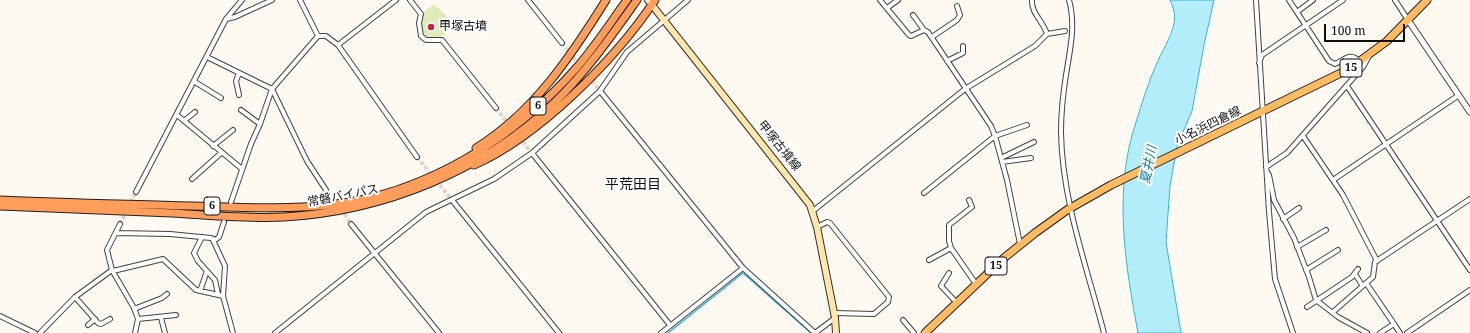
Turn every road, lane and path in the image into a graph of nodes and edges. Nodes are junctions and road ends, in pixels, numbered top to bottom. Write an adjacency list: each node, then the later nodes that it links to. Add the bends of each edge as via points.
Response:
1 (242, 0): 26 (street)
2 (272, 0): 26 (street, via 235,18)
3 (300, 0): 33 (street)
4 (396, 0): 36 (street)
5 (410, 0): 52 (street, via 421,14 421,36 426,40 442,40)
6 (528, 0): 35 (street)
7 (606, 0): 76 (highway, via 565,64 537,96 490,138)
8 (627, 0): 76 (highway, 常磐バイパス / 6, via 580,64 526,118 493,143)
9 (688, 0): 27 (street)
10 (880, 0): 23 (street)
11 (898, 0): 23 (street)
12 (1032, 0): 32 (street, via 1035,13)
13 (1070, 0): 87 (street, via 1073,15 1061,132)
14 (1256, 0): 42 (street)
15 (1288, 0): 24 (street)
16 (1313, 0): 24 (street)
17 (1343, 0): 29 (street)
18 (1394, 0): 28 (street)
19 (1427, 0): 28 (main road, 小名浜四倉線 / 15)
20 (636, 2): 79 (highway, 常磐バイパス / 6, via 585,69 556,101 468,164 443,178)
21 (651, 2): 27 (main road, 甲塚古墳線); 79 (highway, via 627,37 596,71 535,126 488,159 426,189)
22 (957, 6): 34 (street, via 960,15 957,20)
23 (887, 8): 30 (street, via 909,35)
24 (1296, 12): 29 (street)
25 (913, 15): 30 (street)
26 (226, 19): 39 (street)
27 (663, 20): 48 (street, via 627,52); 89 (main road, 甲塚古墳線, via 794,183)
28 (1408, 20): 38 (main road, 小名浜四倉線 / 15); 50 (street)
29 (1306, 25): 41 (street, via 1329,61 1334,64 1352,56); 42 (street, via 1262,55)
30 (924, 30): 34 (street)
31 (1065, 32): 32 (street)
32 (1047, 34): 47 (street, via 1035,46)
33 (318, 36): 36 (street, via 326,36); 46 (street)
34 (932, 37): 40 (street)
35 (562, 43)
36 (338, 45): 69 (street)
37 (963, 46): 40 (street, via 963,53)
38 (1369, 56): 41 (main road, 小名浜四倉線 / 15); 45 (street)
39 (207, 57): 43 (street); 44 (street)
40 (947, 61): 47 (street)
41 (1361, 62): 56 (main road, 小名浜四倉線 / 15, via 1338,76)
42 (1259, 63): 56 (street)
43 (239, 73): 46 (street); 49 (street, via 236,81)
44 (194, 82): 51 (street); 57 (street)
45 (1347, 86): 63 (street); 65 (street)
46 (272, 89): 59 (street); 77 (street, via 307,161)
47 (965, 89): 62 (street); 89 (street)
48 (600, 91): 68 (street); 107 (street)
49 (239, 95)
50 (1459, 95): 55 (street); 65 (street)
51 (222, 98)
52 (496, 108)
53 (241, 110): 59 (street)
54 (195, 112): 58 (street)
55 (1470, 112)
56 (1261, 113): 73 (street); 87 (main road, 小名浜四倉線 / 15, via 1111,185)
57 (177, 115): 58 (street); 78 (street)
58 (184, 121): 66 (street)
59 (260, 124): 72 (street)
60 (1027, 125): 62 (street)
61 (233, 130): 66 (street)
62 (995, 136): 71 (street); 80 (street)
63 (1303, 136): 73 (street, via 1281,159); 75 (street)
64 (1034, 142): 71 (street)
65 (1386, 144): 75 (street); 91 (street)
66 (213, 146): 67 (street)
67 (221, 153): 72 (street); 74 (street)
68 (532, 153): 83 (street, via 494,179); 137 (street)
69 (417, 157)
70 (1031, 158): 71 (street)
71 (1002, 160): 100 (street)
72 (242, 169): 85 (street)
73 (1266, 169): 90 (street, via 1274,200); 151 (street, via 1275,279)
74 (192, 179)
75 (1333, 180): 106 (street)
76 (422, 181): 82 (highway, 常磐バイパス / 6, via 373,198 330,205 281,208)
77 (326, 190)
78 (136, 192)
79 (405, 193): 86 (highway, 常磐バイパス / 6, via 371,204 332,212 284,216)
80 (924, 193)
81 (1470, 199): 91 (street)
82 (0, 200)
83 (452, 200): 104 (street, via 426,212); 145 (street)
84 (969, 200): 102 (street, via 972,207 949,225)
85 (231, 202)
86 (0, 206)
87 (1071, 208): 100 (main road, 小名浜四倉線 / 15); 150 (street)
88 (1299, 208): 90 (street)
89 (813, 211): 95 (main road, 甲塚古墳線)
90 (1283, 219): 101 (street)
91 (1437, 221): 106 (street); 111 (street)
92 (224, 222): 99 (street, via 219,236 215,240)
93 (120, 224): 97 (street)
94 (351, 224): 104 (street)
95 (817, 227): 129 (main road, 甲塚古墳線); 129 (street, via 830,223 889,297 888,302 874,314)
96 (1326, 230): 101 (street)
97 (116, 233): 98 (street); 109 (street, via 107,250)
98 (202, 237): 99 (street); 112 (street, via 194,253)
99 (211, 238): 120 (street, via 225,266)
100 (1020, 244): 115 (main road, 小名浜四倉線 / 15)
101 (1297, 247): 110 (street)
102 (951, 248): 105 (street); 115 (street)
103 (1338, 250): 110 (street)
104 (374, 253): 143 (street); 144 (street)
105 (929, 260)
106 (1377, 261): 116 (street, via 1373,277)
107 (743, 268): 129 (street, via 815,332); 137 (street)
108 (1358, 269): 114 (street)
109 (112, 270): 118 (street, via 163,259 188,284); 121 (street); 125 (street)
110 (1306, 270): 122 (street)
111 (1470, 270)
112 (207, 271): 118 (street); 120 (street, via 215,280)
113 (949, 273): 123 (street, via 941,286)
114 (1355, 274): 116 (street); 122 (street)
115 (976, 284): 123 (main road, 小名浜四倉線 / 15)
116 (1364, 284): 126 (street); 135 (street)
117 (1470, 290): 155 (street)
118 (200, 291): 120 (street)
119 (167, 294): 125 (street)
120 (221, 295): 142 (street)
121 (75, 297): 132 (street); 139 (street)
122 (1316, 300): 124 (street); 126 (street)
123 (957, 303): 149 (main road, 小名浜四倉線 / 15)
124 (1307, 307)
125 (134, 308): 133 (street)
126 (1333, 312): 152 (street)
127 (0, 316): 138 (street)
128 (176, 316): 130 (street)
129 (835, 316): 147 (main road, 甲塚古墳線)
130 (161, 318): 133 (street); 141 (street)
131 (110, 319): 132 (street, via 100,324)
132 (95, 320): 136 (street)
133 (138, 320): 140 (street)
134 (903, 320): 148 (street)
135 (1394, 324): 153 (street); 154 (street)
136 (88, 325)
137 (670, 325): 146 (street)
138 (35, 333)
139 (40, 333)
140 (135, 333)
141 (166, 333)
142 (233, 333)
143 (275, 333)
144 (439, 333)
145 (559, 333)
146 (661, 333)
147 (836, 333)
148 (914, 333)
149 (926, 333)
150 (1104, 333)
151 (1293, 333)
152 (1367, 333)
153 (1380, 333)
154 (1400, 333)
155 (1407, 333)

